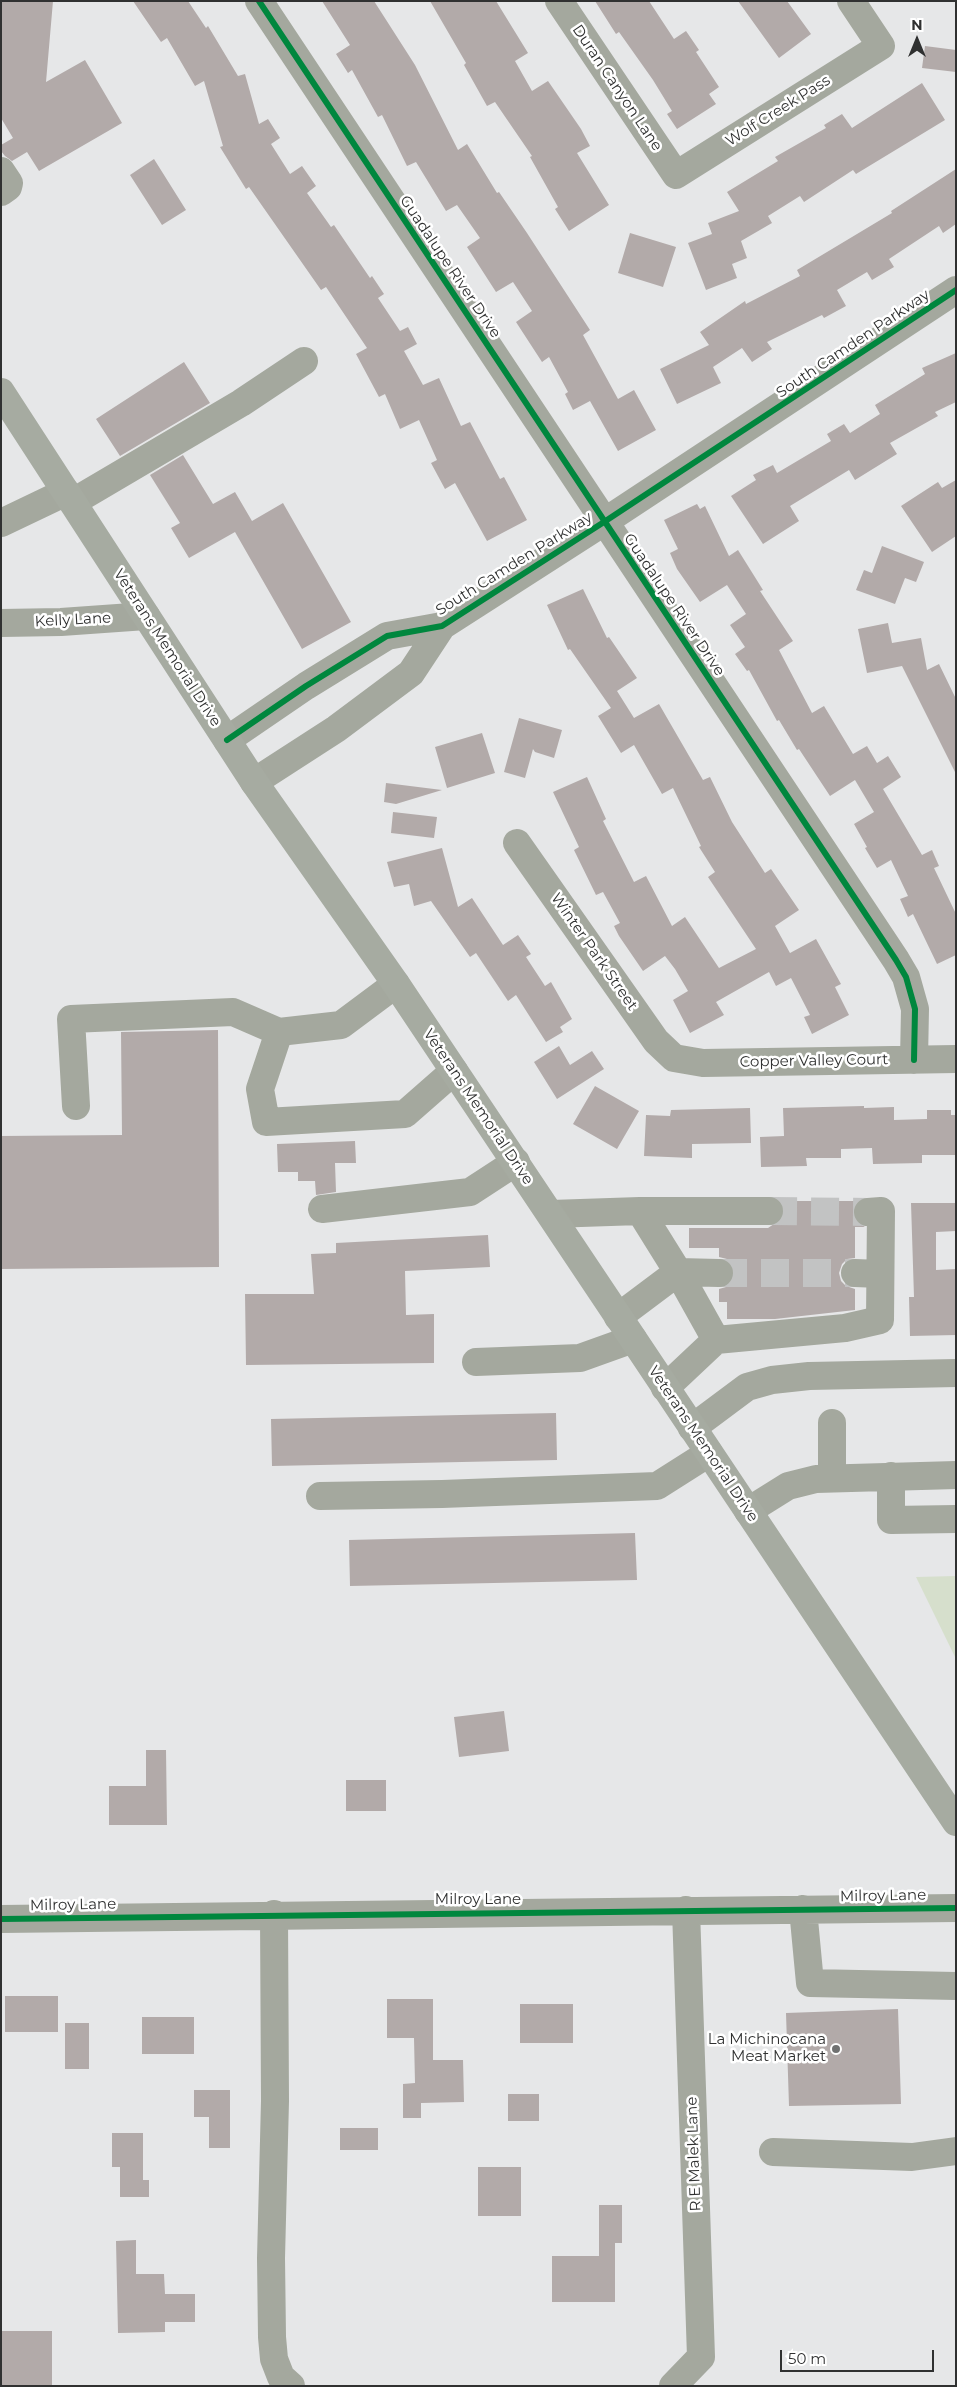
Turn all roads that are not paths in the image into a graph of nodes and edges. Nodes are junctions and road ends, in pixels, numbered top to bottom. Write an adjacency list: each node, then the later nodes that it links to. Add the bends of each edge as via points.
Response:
1 (259, 1): 9 (street, Guadalupe River Drive)
2 (559, 1): 4 (street, Duran Canyon Lane)
3 (851, 1): 4 (street, Wolf Creek Pass, via 881,46)
4 (676, 175)
5 (956, 290): 9 (street, South Camden Parkway)
6 (304, 360): 8 (street, via 240,403)
7 (1, 392): 8 (main road, Veterans Memorial Drive)
8 (69, 497): 10 (street); 11 (main road, Veterans Memorial Drive)
9 (604, 522): 13 (street, South Camden Parkway); 21 (street, Guadalupe River Drive, via 903,971 915,1008)
10 (1, 523)
11 (146, 616): 12 (street, Kelly Lane); 14 (main road, Veterans Memorial Drive)
12 (1, 623)
13 (442, 626): 14 (street, South Camden Parkway, via 387,636); 15 (street, South Camden Parkway, via 412,673 336,729)
14 (227, 740): 15 (main road, Veterans Memorial Drive)
15 (254, 782): 17 (main road, Veterans Memorial Drive)
16 (518, 843): 19 (street, Winter Park Street, via 656,1041)
17 (396, 984): 18 (street, via 341,1025); 22 (main road, Veterans Memorial Drive)
18 (279, 1032): 22 (street, via 260,1089 266,1122 405,1114); 23 (street, via 233,1012 71,1019)
19 (674, 1058): 21 (street, Copper Valley Court, via 703,1063)
20 (956, 1059): 21 (street, Copper Valley Court)
21 (914, 1060)
22 (454, 1071): 24 (main road, Veterans Memorial Drive)
23 (76, 1106)
24 (516, 1162): 25 (street, via 470,1192); 29 (main road, Veterans Memorial Drive)
25 (322, 1209)
26 (640, 1211): 27 (street); 29 (street); 30 (street)
27 (769, 1211)
28 (874, 1212): 33 (street, via 868,1273 880,1320 845,1328)
29 (550, 1214): 32 (main road, Veterans Memorial Drive)
30 (678, 1272): 31 (street); 32 (street); 33 (street)
31 (719, 1272)
32 (626, 1328): 34 (street, via 580,1358); 36 (main road, Veterans Memorial Drive)
33 (716, 1340): 36 (street)
34 (476, 1362)
35 (956, 1373): 38 (street, via 809,1376 772,1380 747,1387)
36 (665, 1388): 38 (main road, Veterans Memorial Drive)
37 (832, 1423): 42 (street)
38 (692, 1428): 39 (main road, Veterans Memorial Drive)
39 (709, 1453): 43 (street, via 656,1486); 44 (main road, Veterans Memorial Drive)
40 (956, 1475): 41 (street)
41 (892, 1476): 42 (street); 45 (street, via 892,1520)
42 (832, 1478): 44 (street, via 788,1486)
43 (320, 1496)
44 (748, 1511): 46 (main road, Veterans Memorial Drive)
45 (956, 1519)
46 (956, 1822)
47 (956, 1908): 48 (street, Milroy Lane)
48 (803, 1909): 49 (street, Milroy Lane); 52 (street, via 810,1984)
49 (686, 1910): 50 (street, Milroy Lane); 56 (street, R E Malek Lane, via 701,2357)
50 (274, 1914): 51 (street, Milroy Lane); 55 (street, via 272,2337 277,2368)
51 (1, 1919)
52 (956, 1986)
53 (956, 2151): 54 (street, via 912,2157)
54 (773, 2152)
55 (291, 2386)
56 (673, 2386)

